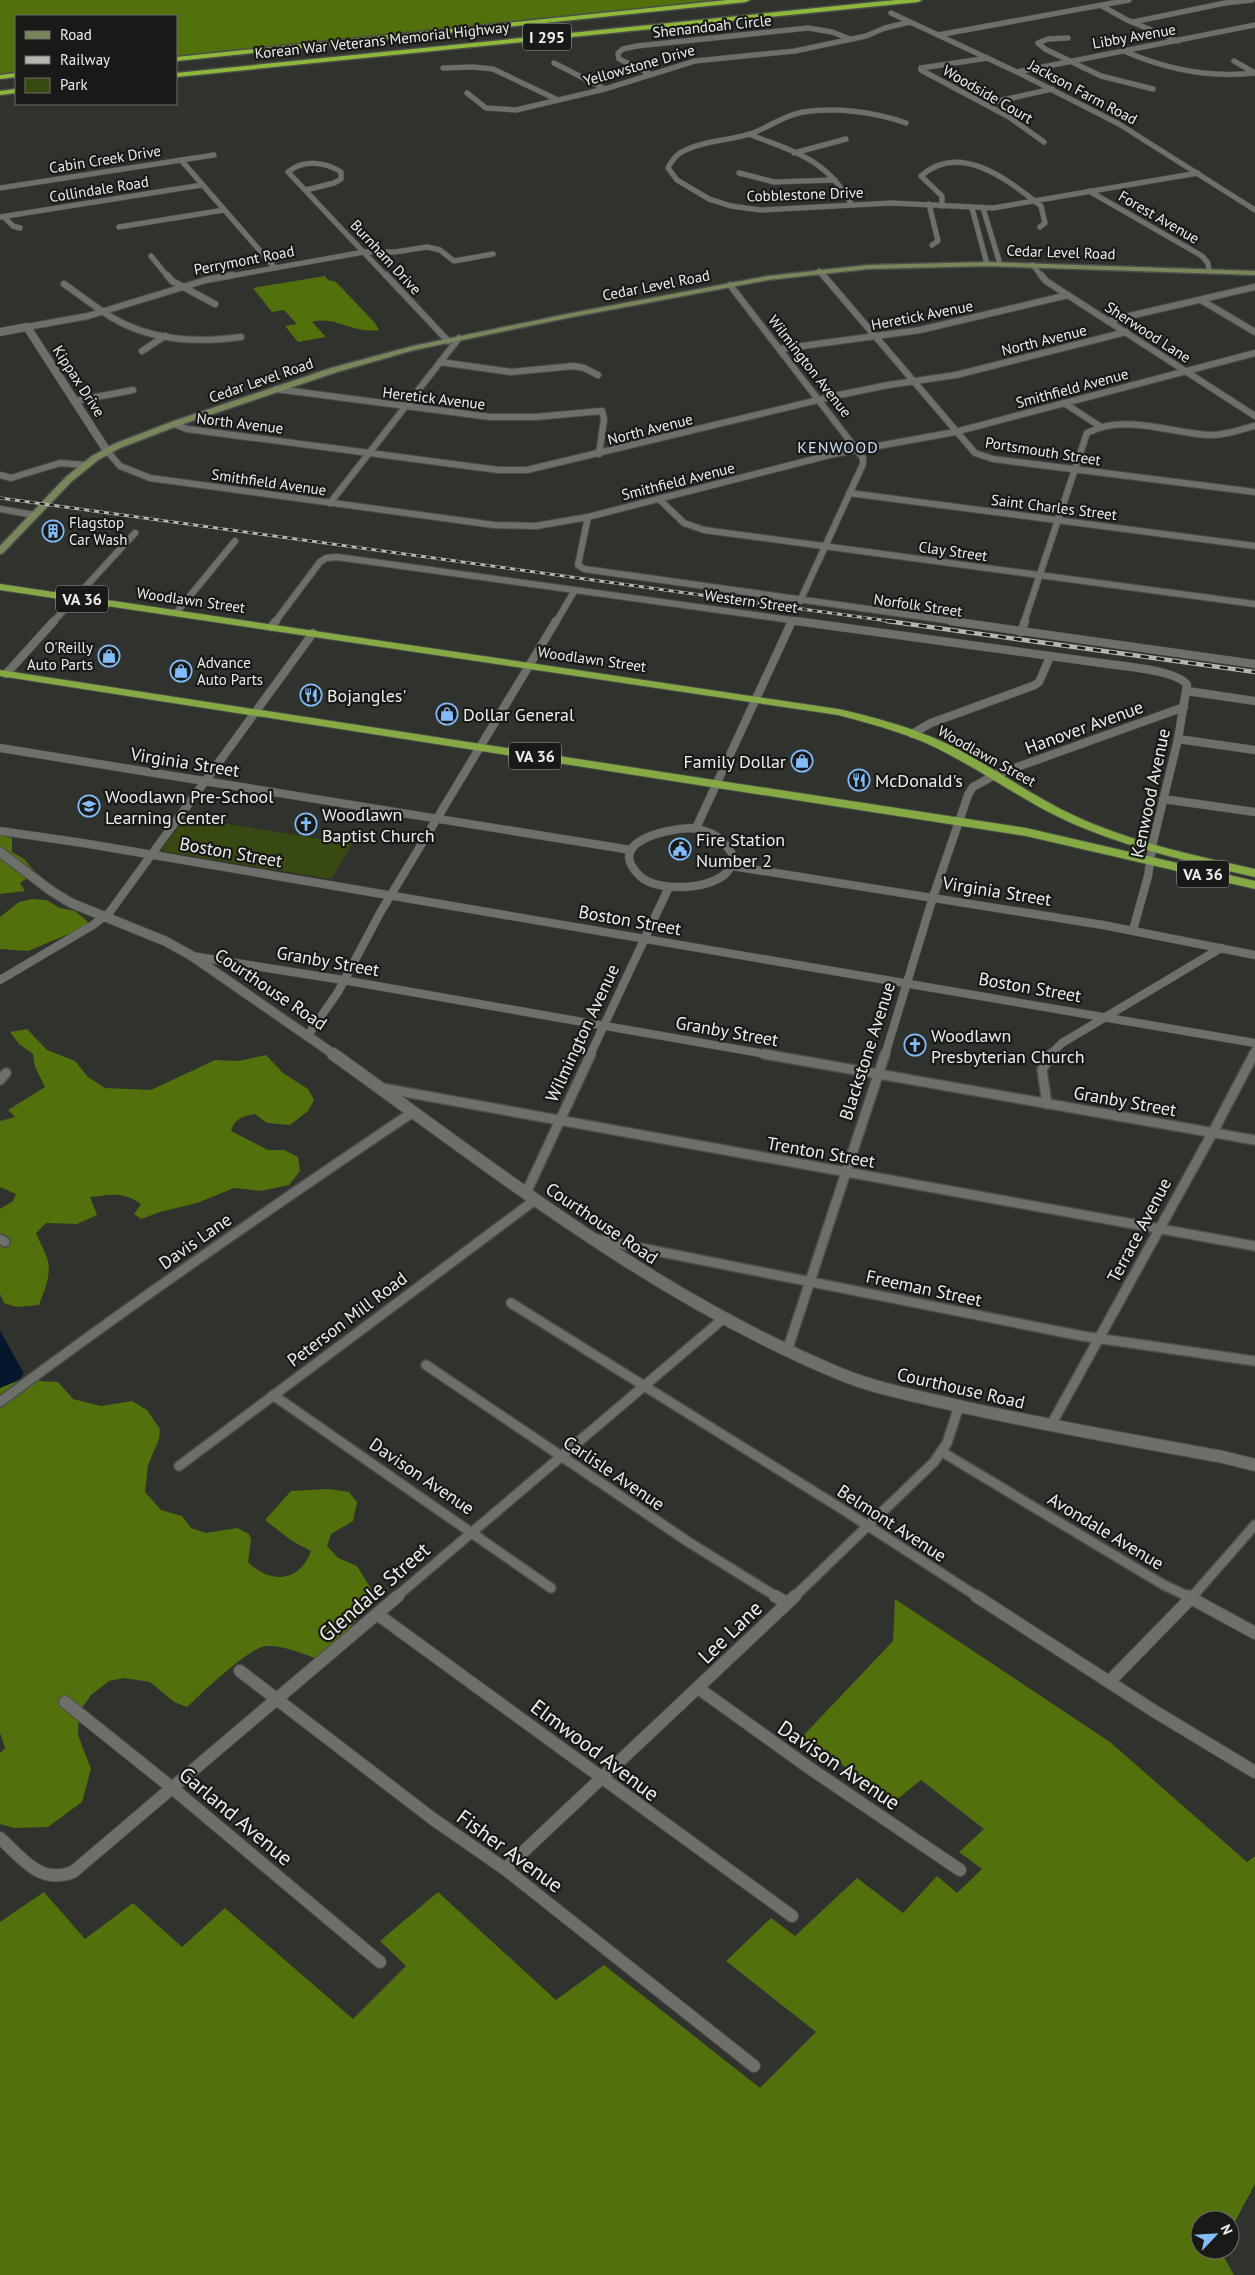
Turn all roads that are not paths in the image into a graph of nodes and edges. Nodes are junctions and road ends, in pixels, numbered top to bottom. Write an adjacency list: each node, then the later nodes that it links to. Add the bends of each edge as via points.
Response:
1 (746, 0): 17 (highway, Korean War Veterans Memorial Highway / I 295)
2 (918, 0): 26 (highway, Korean War Veterans Memorial Highway / I 295)
3 (1127, 0): 6 (street)
4 (1252, 0): 5 (street)
5 (1232, 1): 9 (street)
6 (1102, 6): 9 (street); 11 (street)
7 (891, 13): 8 (street, Jackson Farm Road)
8 (910, 22): 11 (street, Jackson Farm Road); 13 (street, Yellowstone Drive)
9 (1133, 22): 14 (street)
10 (1255, 25): 14 (street, Libby Avenue)
11 (938, 34): 16 (street, Jackson Farm Road)
12 (1068, 38): 19 (street, via 1038,43)
13 (850, 40): 24 (street, Yellowstone Drive, via 784,52 700,60); 24 (street, Shenandoah Circle, via 832,32 808,28 637,46 618,53 619,59)
14 (1178, 42): 15 (street, Libby Avenue)
15 (1124, 51): 19 (street, Libby Avenue); 23 (street, via 1169,66 1222,75)
16 (988, 58): 22 (street, Jackson Farm Road); 35 (street, Woodside Court, via 921,68)
17 (178, 59)
18 (1234, 60): 23 (street)
19 (1069, 61): 22 (street, Libby Avenue); 30 (street, via 1108,78)
20 (554, 63): 28 (street)
21 (444, 68): 34 (street, via 493,69)
22 (1017, 72): 29 (street, Jackson Farm Road)
23 (1255, 73)
24 (650, 74): 28 (street, Yellowstone Drive)
25 (15, 75): 27 (highway)
26 (178, 75)
27 (0, 77)
28 (606, 88): 34 (street, Yellowstone Drive)
29 (1052, 89): 35 (street); 44 (street, Jackson Farm Road, via 1131,130)
30 (1153, 89)
31 (15, 91): 32 (highway)
32 (0, 93)
33 (467, 93): 34 (street, Yellowstone Drive, via 480,105 494,110 516,110)
34 (558, 100)
35 (985, 104): 39 (street, Woodside Court)
36 (906, 124): 37 (street, Cobblestone Drive, via 883,117 811,112 785,116)
37 (749, 134): 40 (street); 52 (street, Cobblestone Drive, via 687,150 672,158 669,172 704,196 731,206 768,210)
38 (846, 139): 40 (street)
39 (1044, 142)
40 (794, 153): 45 (street, via 823,169)
41 (214, 155): 42 (street, Cabin Creek Drive)
42 (181, 160): 46 (street); 47 (street, Cabin Creek Drive)
43 (739, 173): 45 (street, via 782,182)
44 (1198, 173): 49 (street, Cobblestone Drive); 57 (street, Jackson Farm Road)
45 (835, 180): 52 (street)
46 (202, 185): 56 (street); 58 (street, Collindale Road)
47 (0, 188)
48 (306, 190): 48 (street, Burnham Drive, via 288,170 322,163 342,174 341,179 334,183); 63 (street, Burnham Drive)
49 (1089, 191): 50 (street, Cobblestone Drive); 71 (street, Forest Avenue, via 1202,256 1208,263)
50 (1035, 201): 53 (street, via 983,168 950,164 927,170 921,176 940,192); 55 (street, Cobblestone Drive); 60 (street, via 1043,208 1045,223)
51 (929, 204): 52 (street, Cobblestone Drive); 53 (street, Cobblestone Drive); 62 (street, via 938,241)
52 (852, 205)
53 (942, 206): 54 (street, Cobblestone Drive)
54 (972, 208): 55 (street, Cobblestone Drive); 66 (street)
55 (983, 208): 67 (street)
56 (224, 210): 59 (street); 69 (street)
57 (1255, 210)
58 (2, 217): 61 (street)
59 (118, 227)
60 (1040, 227)
61 (20, 228)
62 (932, 245)
63 (364, 252): 64 (street, Perrymont Road, via 427,247 440,250 454,261); 69 (street, Perrymont Road); 90 (street, Burnham Drive)
64 (493, 254)
65 (151, 256): 75 (street, via 167,277)
66 (987, 264): 67 (main road, Cedar Level Road); 70 (main road, Cedar Level Road, via 902,265)
67 (1000, 264): 68 (main road, Cedar Level Road)
68 (1032, 265): 71 (main road, Cedar Level Road); 77 (street, Sherwood Lane, via 1042,279)
69 (274, 268): 75 (street, Perrymont Road)
70 (819, 271): 74 (main road, Cedar Level Road); 88 (street, Portsmouth Street)
71 (1208, 271): 72 (main road, Cedar Level Road)
72 (1255, 273)
73 (64, 284): 80 (street)
74 (730, 285): 89 (main road, Cedar Level Road); 91 (street, Wilmington Avenue)
75 (182, 287): 79 (street); 80 (street, Perrymont Road)
76 (1255, 288): 78 (street, North Avenue)
77 (1068, 295): 81 (street, Sherwood Lane); 88 (street, Heretick Avenue, via 920,330)
78 (1202, 300): 81 (street, North Avenue); 85 (street)
79 (215, 304)
80 (104, 312): 82 (street, Perrymont Road); 86 (street, via 132,328)
81 (1108, 321): 84 (street, Sherwood Lane)
82 (28, 327): 83 (street, Perrymont Road); 101 (street, Kippax Drive)
83 (0, 332)
84 (1126, 332): 95 (street, Sherwood Lane); 97 (street, North Avenue, via 956,376)
85 (1255, 332)
86 (164, 336): 87 (street, via 199,342); 92 (street)
87 (241, 337)
88 (876, 337): 91 (street, Heretick Avenue); 97 (street, Portsmouth Street)
89 (459, 338): 90 (main road, Cedar Level Road); 94 (street)
90 (448, 341): 98 (main road, Cedar Level Road, via 364,361)
91 (780, 349): 100 (street, Wilmington Avenue)
92 (142, 351)
93 (1255, 353): 95 (street, Smithfield Avenue)
94 (440, 362): 96 (street, via 502,371 574,366); 103 (street)
95 (1185, 371): 102 (street, Smithfield Avenue); 104 (street, Sherwood Lane)
96 (598, 375)
97 (913, 382): 100 (street, North Avenue); 108 (street, Portsmouth Street)
98 (276, 389): 103 (street, Heretick Avenue); 105 (main road, Cedar Level Road)
99 (133, 390): 101 (street)
100 (818, 400): 109 (street, Wilmington Avenue); 112 (street, North Avenue)
101 (75, 401): 110 (street, Kippax Drive)
102 (1064, 403): 107 (street); 108 (street, Smithfield Avenue)
103 (405, 407): 111 (street); 112 (street, Heretick Avenue, via 503,418 603,412)
104 (1255, 416)
105 (174, 424): 110 (main road, Cedar Level Road); 111 (street, North Avenue, via 187,429)
106 (1255, 426): 107 (street, via 1210,435 1119,424)
107 (1100, 427): 114 (street, via 1087,433)
108 (955, 432): 109 (street, Smithfield Avenue); 114 (street, Portsmouth Street, via 971,450 986,457)
109 (857, 450): 117 (street, via 864,461); 118 (street, Smithfield Avenue)
110 (107, 451): 113 (main road, Cedar Level Road); 119 (street, Smithfield Avenue, via 110,458 128,471 150,478)
111 (369, 453): 112 (street, North Avenue, via 510,470 540,468); 119 (street)
112 (598, 454)
113 (86, 466): 115 (street, via 55,464 11,478); 121 (main road, Cedar Level Road)
114 (1074, 469): 116 (street, Portsmouth Street); 123 (street)
115 (0, 474)
116 (1255, 492)
117 (849, 493): 123 (street, Saint Charles Street); 126 (street)
118 (659, 499): 122 (street, Smithfield Avenue); 126 (street, Clay Street, via 684,523 698,528)
119 (330, 502): 122 (street, Smithfield Avenue, via 508,526 544,525)
120 (0, 509): 121 (street)
121 (35, 515): 128 (main road, Cedar Level Road)
122 (588, 517): 134 (street, Norfolk Street, via 579,567 595,572)
123 (1058, 520): 127 (street, Saint Charles Street); 130 (street)
124 (135, 533): 133 (street)
125 (235, 541): 136 (street)
126 (825, 546): 130 (street, Clay Street); 134 (street)
127 (1255, 546)
128 (0, 551)
129 (332, 557): 132 (street, Western Street); 138 (street, via 320,562)
130 (1040, 575): 135 (street, Clay Street); 139 (street)
131 (0, 587): 133 (highway, Woodlawn Street / VA 36)
132 (575, 590): 137 (street, Western Street); 143 (street)
133 (75, 598): 136 (highway, Woodlawn Street / VA 36); 144 (street)
134 (800, 601): 139 (street, Norfolk Street)
135 (1255, 604)
136 (176, 613): 138 (highway, Woodlawn Street / VA 36)
137 (792, 621): 141 (street, Western Street); 146 (street)
138 (271, 627): 140 (highway, Woodlawn Street / VA 36)
139 (1021, 632): 142 (street, Norfolk Street)
140 (313, 633): 143 (highway, Woodlawn Street / VA 36); 149 (street)
141 (1050, 657): 145 (street, Western Street, via 1167,674 1184,680 1188,685); 150 (street, via 1035,685 931,723)
142 (1255, 664)
143 (530, 665): 146 (highway, Woodlawn Street / VA 36); 152 (street)
144 (3, 673): 149 (highway, VA 36)
145 (1187, 691): 147 (street); 148 (street, Kenwood Avenue)
146 (755, 698): 150 (highway, Woodlawn Street / VA 36, via 838,712); 157 (street)
147 (1255, 701)
148 (1184, 707): 151 (street, Kenwood Avenue); 155 (street, Hanover Avenue)
149 (255, 712): 152 (highway, VA 36); 156 (street)
150 (912, 734): 155 (highway, Woodlawn Street / VA 36)
151 (1178, 739): 154 (street); 158 (street, Kenwood Avenue)
152 (480, 747): 157 (highway, VA 36); 160 (street)
153 (0, 748): 156 (street, Virginia Street)
154 (1255, 750)
155 (995, 775): 161 (street, Blackstone Avenue, via 973,787); 167 (highway, Woodlawn Street / VA 36, via 1068,818)
156 (204, 781): 160 (street, Virginia Street); 166 (street)
157 (716, 783): 161 (highway, VA 36); 162 (street)
158 (1163, 799): 159 (street); 167 (street, Kenwood Avenue)
159 (1255, 812)
160 (437, 819): 164 (street, Virginia Street); 172 (street)
161 (959, 821): 167 (highway, VA 36); 173 (street, Blackstone Avenue)
162 (696, 828): 164 (street, via 659,832 640,840); 168 (street, via 724,842 732,852)
163 (0, 831): 166 (street, Boston Street)
164 (631, 850): 171 (street, via 630,864 635,871 650,882)
165 (0, 852): 174 (street, Courthouse Road, via 50,890)
166 (151, 855): 172 (street, Boston Street); 174 (street)
167 (1151, 855): 169 (highway, VA 36); 170 (highway, VA 36); 175 (street, Kenwood Avenue)
168 (732, 866): 171 (street, via 722,877 705,885); 173 (street, Virginia Street)
169 (1255, 872)
170 (1255, 885)
171 (669, 887): 176 (street, Wilmington Avenue)
172 (390, 896): 176 (street, Boston Street); 181 (street)
173 (933, 898): 175 (street, Virginia Street); 182 (street, Blackstone Avenue)
174 (104, 917): 179 (street, Courthouse Road); 180 (street)
175 (1133, 930): 177 (street, Virginia Street)
176 (643, 938): 182 (street, Boston Street); 184 (street, Wilmington Avenue)
177 (1221, 948): 178 (street, Virginia Street); 183 (street)
178 (1255, 955)
179 (192, 956): 181 (street, Granby Street); 185 (street, Courthouse Road)
180 (0, 980)
181 (343, 980): 184 (street, Granby Street); 185 (street)
182 (907, 982): 183 (street, Boston Street); 188 (street, Blackstone Avenue)
183 (1108, 1017): 186 (street, Boston Street); 190 (street, via 1062,1043 1044,1061 1041,1073)
184 (603, 1026): 188 (street, Granby Street); 192 (street, Wilmington Avenue)
185 (308, 1035): 189 (street, Courthouse Road)
186 (1255, 1043)
187 (1255, 1051): 193 (street, Terrace Avenue)
188 (878, 1074): 190 (street, Granby Street); 195 (street, Blackstone Avenue)
189 (381, 1088): 191 (street, Courthouse Road); 192 (street, Trenton Street)
190 (1047, 1104): 193 (street, Granby Street)
191 (413, 1112): 196 (street, Courthouse Road); 209 (street, Davis Lane, via 96,1330)
192 (559, 1121): 195 (street, Trenton Street); 196 (street, Wilmington Avenue)
193 (1213, 1132): 194 (street, Granby Street); 197 (street, Terrace Avenue)
194 (1255, 1140)
195 (845, 1173): 197 (street, Trenton Street); 200 (street, Blackstone Avenue)
196 (531, 1196): 198 (street, Courthouse Road); 208 (street, Peterson Mill Road)
197 (1158, 1230): 199 (street, Trenton Street); 203 (street, Terrace Avenue)
198 (589, 1237): 200 (street, Freeman Street); 202 (street, Courthouse Road)
199 (1255, 1246)
200 (810, 1282): 203 (street, Freeman Street); 204 (street, Blackstone Avenue)
201 (511, 1303): 207 (street, Belmont Avenue)
202 (724, 1318): 204 (street, Courthouse Road); 207 (street, Glendale Street)
203 (1098, 1339): 205 (street, Freeman Street); 211 (street, Terrace Avenue)
204 (787, 1350): 210 (street, Courthouse Road, via 873,1385)
205 (1255, 1360)
206 (426, 1365): 213 (street, Carlisle Avenue)
207 (644, 1386): 213 (street, Glendale Street); 217 (street, Belmont Avenue)
208 (273, 1395): 215 (street, Peterson Mill Road); 218 (street, Davison Avenue)
209 (0, 1402)
210 (959, 1406): 211 (street, Courthouse Road); 212 (street, Lee Lane, via 952,1433)
211 (1050, 1425): 214 (street, Courthouse Road)
212 (942, 1452): 217 (street, Lee Lane); 220 (street, Avondale Avenue, via 1162,1584)
213 (561, 1456): 218 (street, Glendale Street); 221 (street, Carlisle Avenue, via 690,1543)
214 (1255, 1465)
215 (179, 1466)
216 (1255, 1525): 220 (street)
217 (868, 1526): 221 (street, Lee Lane); 225 (street, Belmont Avenue)
218 (473, 1532): 219 (street, Davison Avenue); 222 (street, Glendale Street)
219 (551, 1588)
220 (1191, 1598): 223 (street, Avondale Avenue); 225 (street)
221 (787, 1603): 226 (street, Lee Lane)
222 (377, 1614): 227 (street, Glendale Street); 230 (street, Elmwood Avenue)
223 (1255, 1633)
224 (240, 1671): 227 (street, Fisher Avenue)
225 (1110, 1681): 229 (street, Belmont Avenue)
226 (698, 1688): 230 (street, Lee Lane); 234 (street, Davison Avenue, via 808,1768)
227 (277, 1698): 231 (street, Glendale Street); 233 (street, Fisher Avenue, via 433,1820)
228 (65, 1702): 231 (street, Garland Avenue)
229 (1255, 1772)
230 (602, 1778): 233 (street, Lee Lane); 235 (street, Elmwood Avenue)
231 (172, 1787): 232 (street, Glendale Street, via 73,1872 58,1878 42,1874); 236 (street, Garland Avenue)
232 (0, 1838)
233 (506, 1869): 237 (street, Fisher Avenue)
234 (960, 1870)
235 (792, 1916)
236 (380, 1962)
237 (754, 2066)

